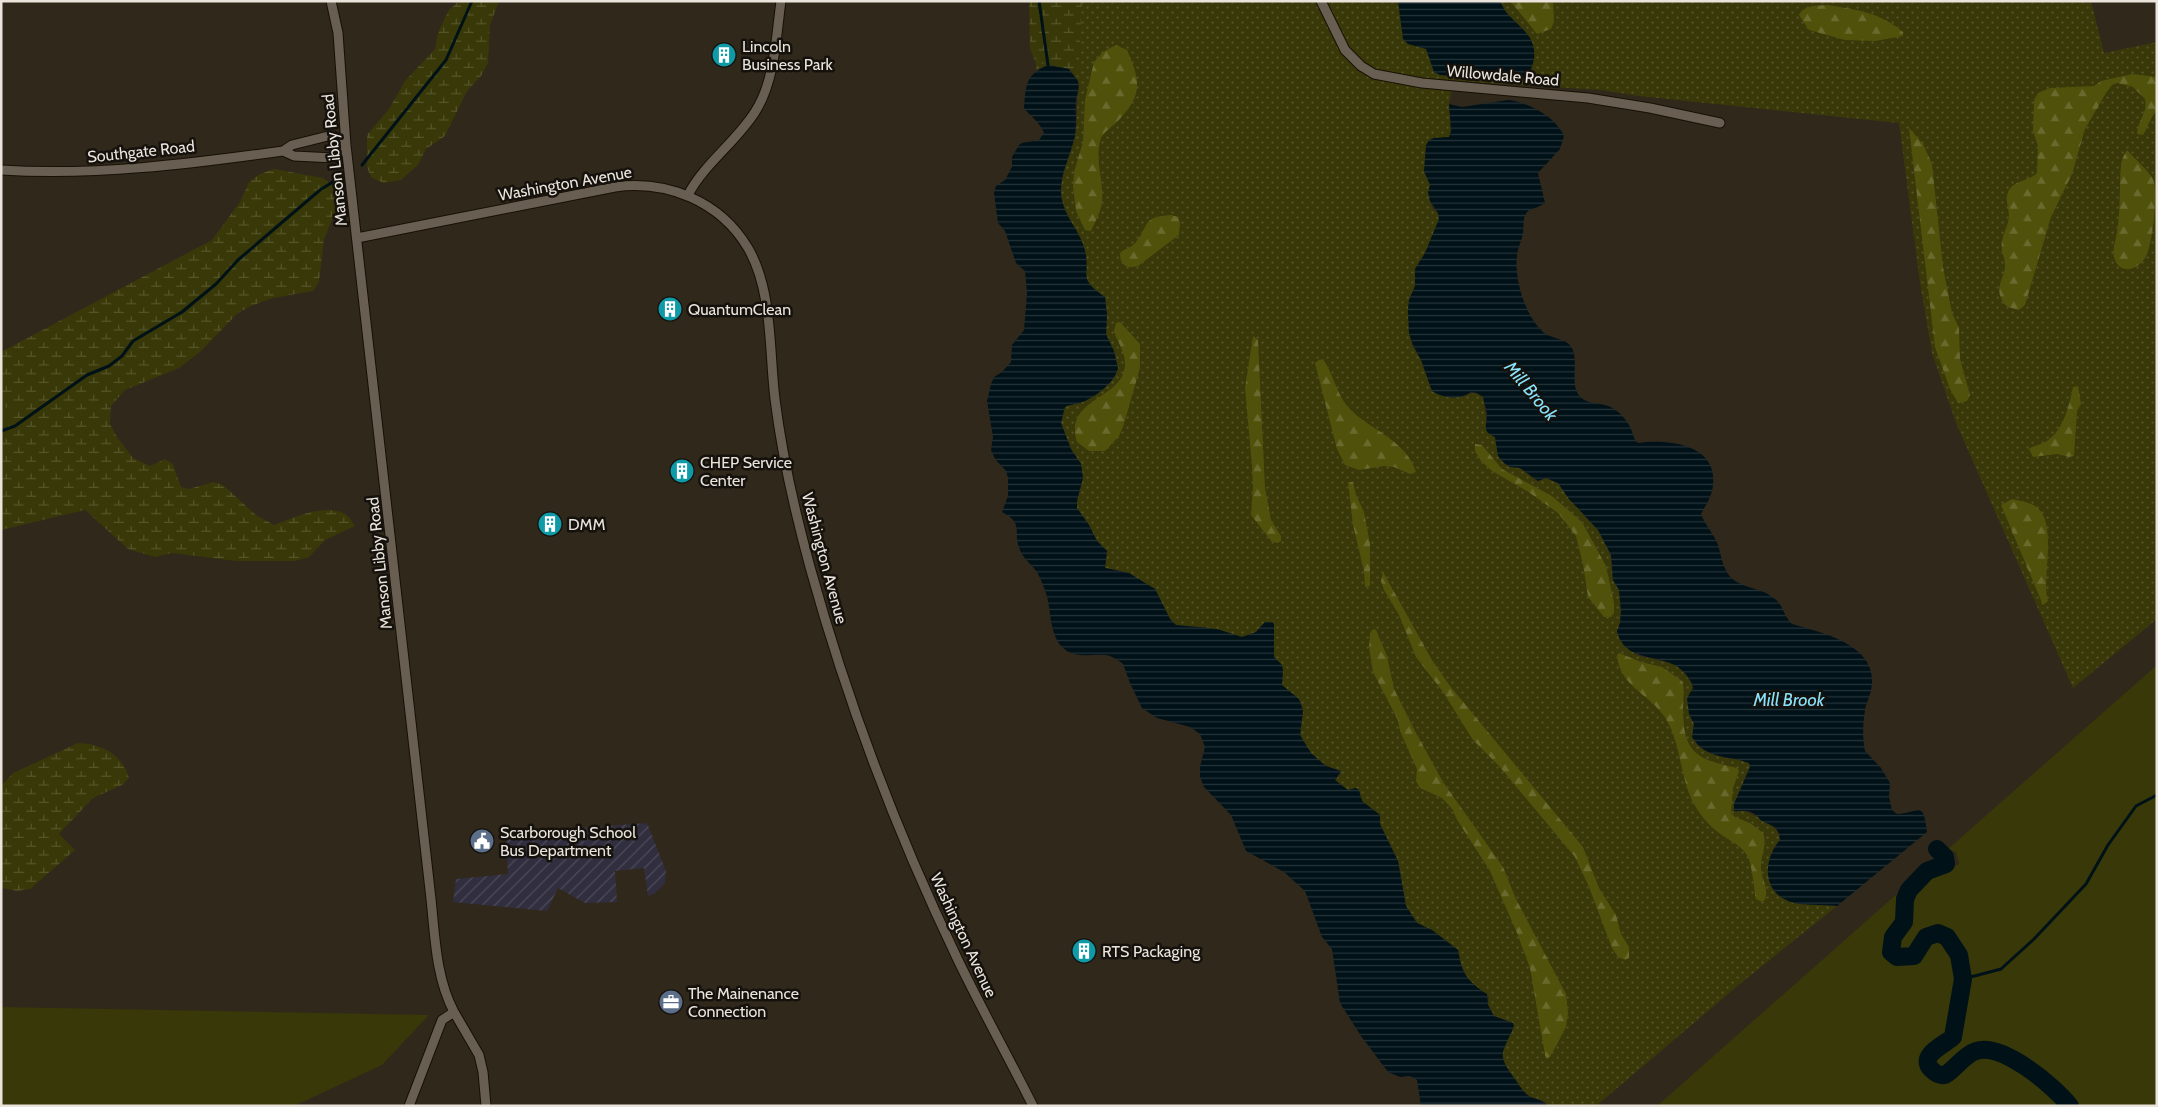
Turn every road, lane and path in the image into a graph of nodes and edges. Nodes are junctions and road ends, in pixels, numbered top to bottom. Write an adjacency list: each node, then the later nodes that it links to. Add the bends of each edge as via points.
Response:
1 (331, 1): 5 (street, Manson Libby Road, via 338,34)
2 (781, 1): 8 (street, via 764,98)
3 (1321, 1): 4 (street, Willowdale Road, via 1346,50 1374,74 1422,83 1588,98)
4 (1720, 123)
5 (346, 145): 6 (street, Southgate Road, via 332,135 292,145); 6 (street, Southgate Road, via 334,158 294,156); 9 (street, Manson Libby Road)
6 (283, 151): 7 (street, Southgate Road, via 86,172)
7 (1, 170)
8 (688, 195): 9 (street, Washington Avenue, via 653,186 615,187); 13 (street, Washington Avenue, via 732,228 759,270 786,461 825,622 869,749 920,877 982,1010)
9 (358, 238): 10 (street, Manson Libby Road, via 438,962)
10 (454, 1012): 11 (street, via 442,1020); 12 (street, via 479,1055)
11 (409, 1106)
12 (486, 1106)
13 (1033, 1106)

